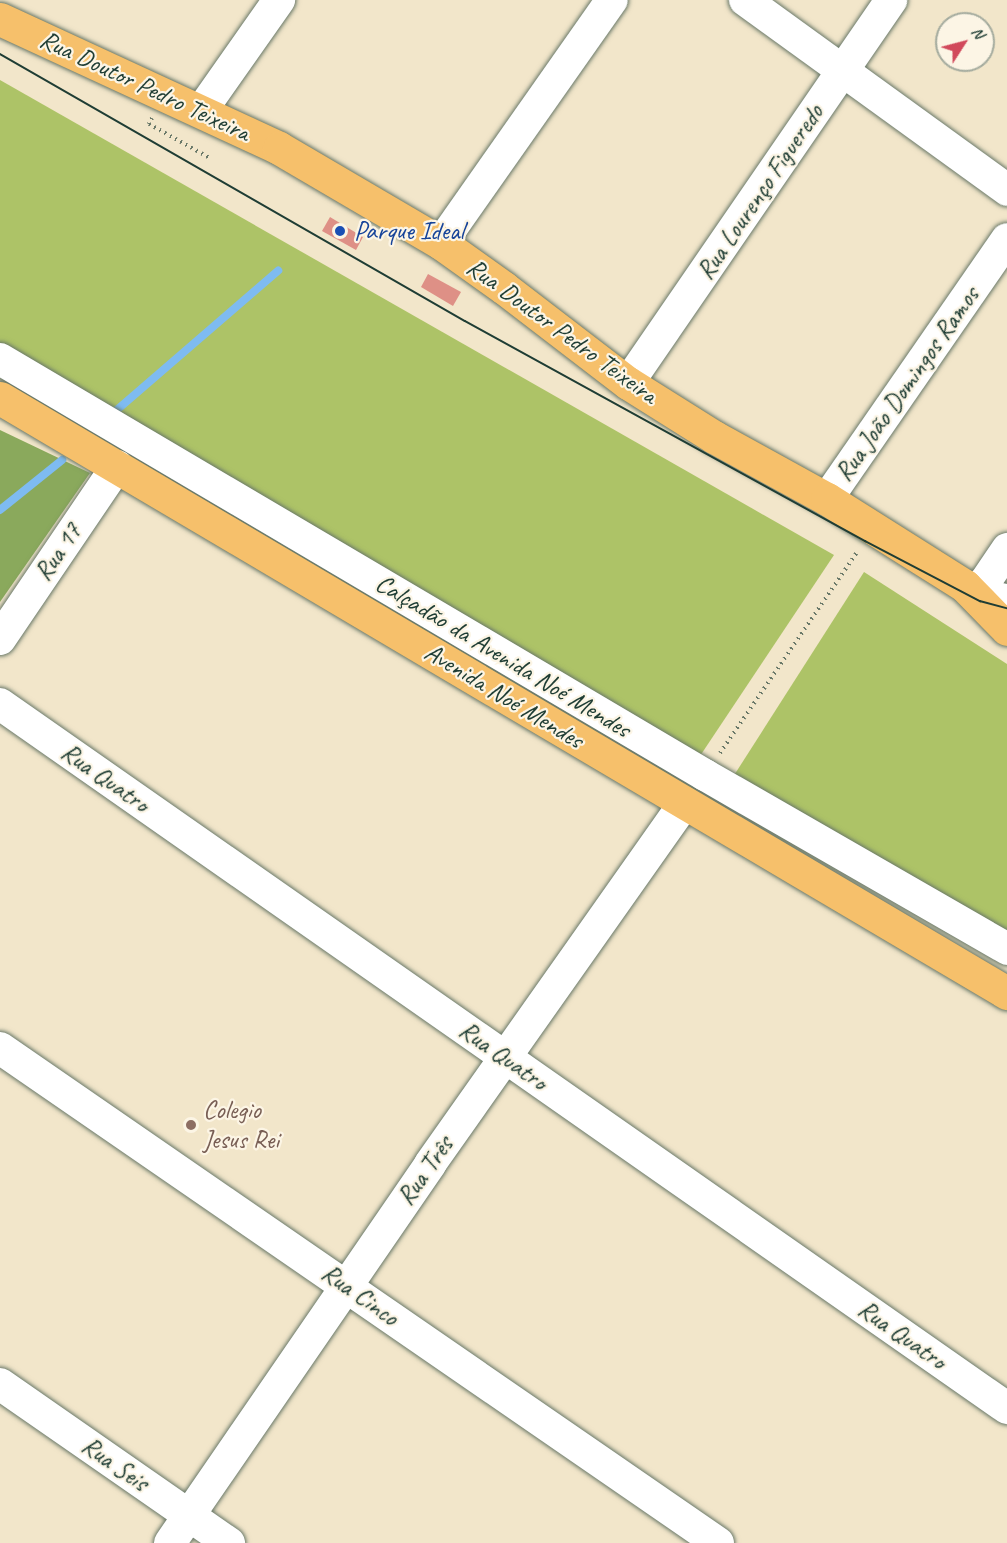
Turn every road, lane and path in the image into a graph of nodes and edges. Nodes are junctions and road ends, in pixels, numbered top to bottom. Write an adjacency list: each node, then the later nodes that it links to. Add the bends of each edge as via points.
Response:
1 (279, 0): 7 (street)
2 (612, 0): 12 (street)
3 (746, 0): 6 (street)
4 (891, 0): 6 (street, Rua Lourenço Figueredo)
5 (0, 19): 7 (main road, Rua Doutor Pedro Teixeira)
6 (843, 69): 10 (street); 14 (street, Rua Lourenço Figueredo)
7 (201, 111): 12 (main road, Rua Doutor Pedro Teixeira, via 279,148)
8 (149, 124): 9 (path)
9 (208, 157)
10 (1007, 190)
11 (1007, 239): 17 (street, Rua João Domingos Ramos)
12 (441, 243): 14 (main road, Rua Doutor Pedro Teixeira)
13 (0, 359): 25 (street, Calçadão da Avenida Noé Mendes)
14 (628, 383): 17 (main road, Rua Doutor Pedro Teixeira, via 714,437)
15 (0, 398): 16 (main road, Avenida Noé Mendes)
16 (117, 465): 23 (street, Rua 17); 26 (main road, Avenida Noé Mendes)
17 (827, 499): 18 (main road, Rua Doutor Pedro Teixeira)
18 (874, 528): 20 (main road, Rua Doutor Pedro Teixeira); 25 (path)
19 (1007, 549): 20 (street)
20 (973, 593): 21 (street); 22 (main road, Rua Doutor Pedro Teixeira)
21 (1007, 600)
22 (1007, 629)
23 (0, 639)
24 (0, 704): 30 (street, Rua Quatro)
25 (705, 775): 27 (street, Calçadão da Avenida Noé Mendes)
26 (685, 803): 28 (main road, Avenida Noé Mendes); 30 (street, Rua Três)
27 (1007, 949)
28 (1007, 993)
29 (0, 1048): 31 (street, Rua Cinco)
30 (506, 1058): 31 (street, Rua Três); 33 (street, Rua Quatro)
31 (346, 1286): 34 (street, Rua Três); 37 (street, Rua Cinco)
32 (0, 1384): 34 (street, Rua Seis)
33 (1007, 1408)
34 (189, 1515): 35 (street, Rua Três); 36 (street, Rua Seis)
35 (170, 1543)
36 (229, 1543)
37 (718, 1543)

